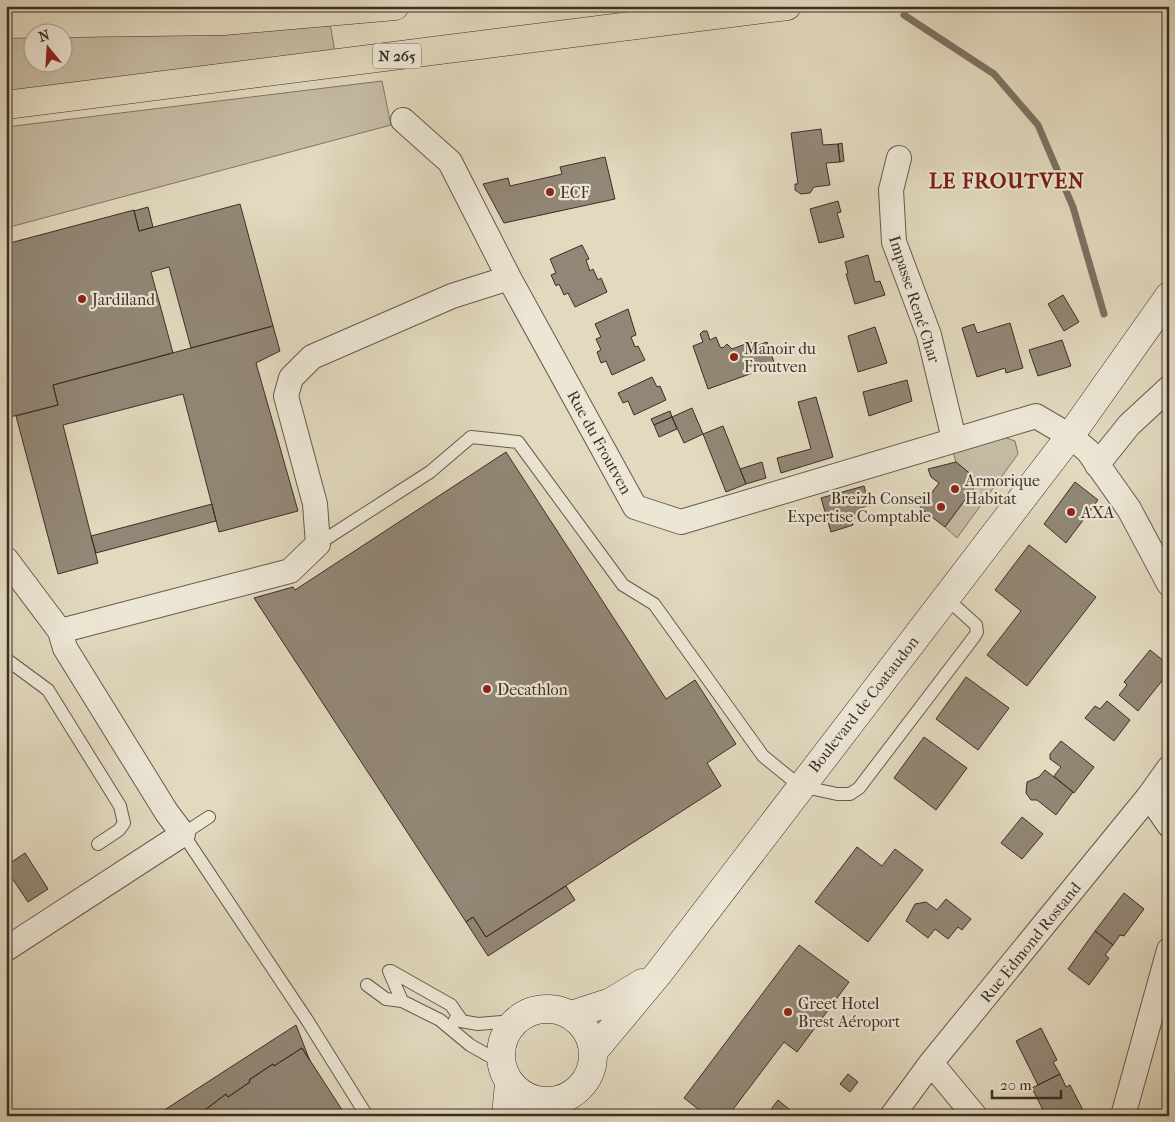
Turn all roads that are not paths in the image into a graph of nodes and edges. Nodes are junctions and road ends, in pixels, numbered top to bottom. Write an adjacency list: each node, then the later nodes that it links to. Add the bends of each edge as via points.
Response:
1 (395, 6): 3 (highway, via 224,21)
2 (787, 6): 4 (highway, N 265)
3 (6, 24)
4 (6, 105)
5 (403, 120): 7 (street, Rue du Froutven, via 450,162)
6 (899, 158): 12 (street, Impasse René Char, via 891,190 894,242 929,334)
7 (509, 278): 12 (street, Rue du Froutven, via 635,507 682,522); 14 (street, via 452,296 312,357 291,378 286,396 314,504)
8 (1169, 296): 11 (main road)
9 (1169, 326): 11 (main road)
10 (1169, 388): 13 (street, via 1129,425)
11 (1070, 436): 12 (street, Rue du Froutven, via 1036,416); 13 (street, Rue du Froutven, via 1088,451); 17 (main road, Boulevard de Coataudon)
12 (954, 439)
13 (1097, 465): 16 (street, Rue du Froutven, via 1129,509)
14 (318, 544): 18 (street, via 290,571); 21 (lane, via 430,472 471,437 518,442 624,585 654,604 763,756)
15 (6, 559): 18 (street)
16 (1169, 584)
17 (946, 598): 21 (main road, Boulevard de Coataudon); 21 (lane, via 976,625 977,632 860,788 850,794 836,794)
18 (60, 631): 25 (street, via 65,648)
19 (6, 659): 26 (lane, via 48,690 120,806 124,823 120,830)
20 (1169, 768): 22 (street, Rue Edmond Rostand)
21 (800, 786): 29 (main road, Boulevard de Coataudon)
22 (1149, 796): 24 (street); 37 (street, Rue Edmond Rostand)
23 (209, 817): 25 (lane)
24 (1169, 825)
25 (183, 834): 27 (street); 40 (lane)
26 (98, 844)
27 (6, 949)
28 (1169, 950): 44 (street)
29 (658, 974): 32 (main road, Boulevard de Coataudon, via 611,1002); 36 (main road, Boulevard de Coataudon)
30 (367, 985): 31 (lane, via 386,999)
31 (402, 1001): 33 (lane); 34 (lane, via 390,971 451,1005)
32 (572, 1015): 35 (main road, via 552,1009 532,1011); 36 (main road, via 587,1031)
33 (440, 1020): 34 (lane); 38 (lane)
34 (462, 1021): 35 (lane, via 478,1024)
35 (514, 1021): 38 (main road, via 502,1040)
36 (594, 1052): 39 (main road, via 591,1070 583,1086)
37 (931, 1063): 42 (street, Rue Edmond Rostand); 43 (street)
38 (505, 1073): 39 (main road, via 528,1098); 41 (main road)
39 (545, 1109)
40 (367, 1116)
41 (506, 1116)
42 (892, 1116)
43 (974, 1116)
44 (1123, 1116)

